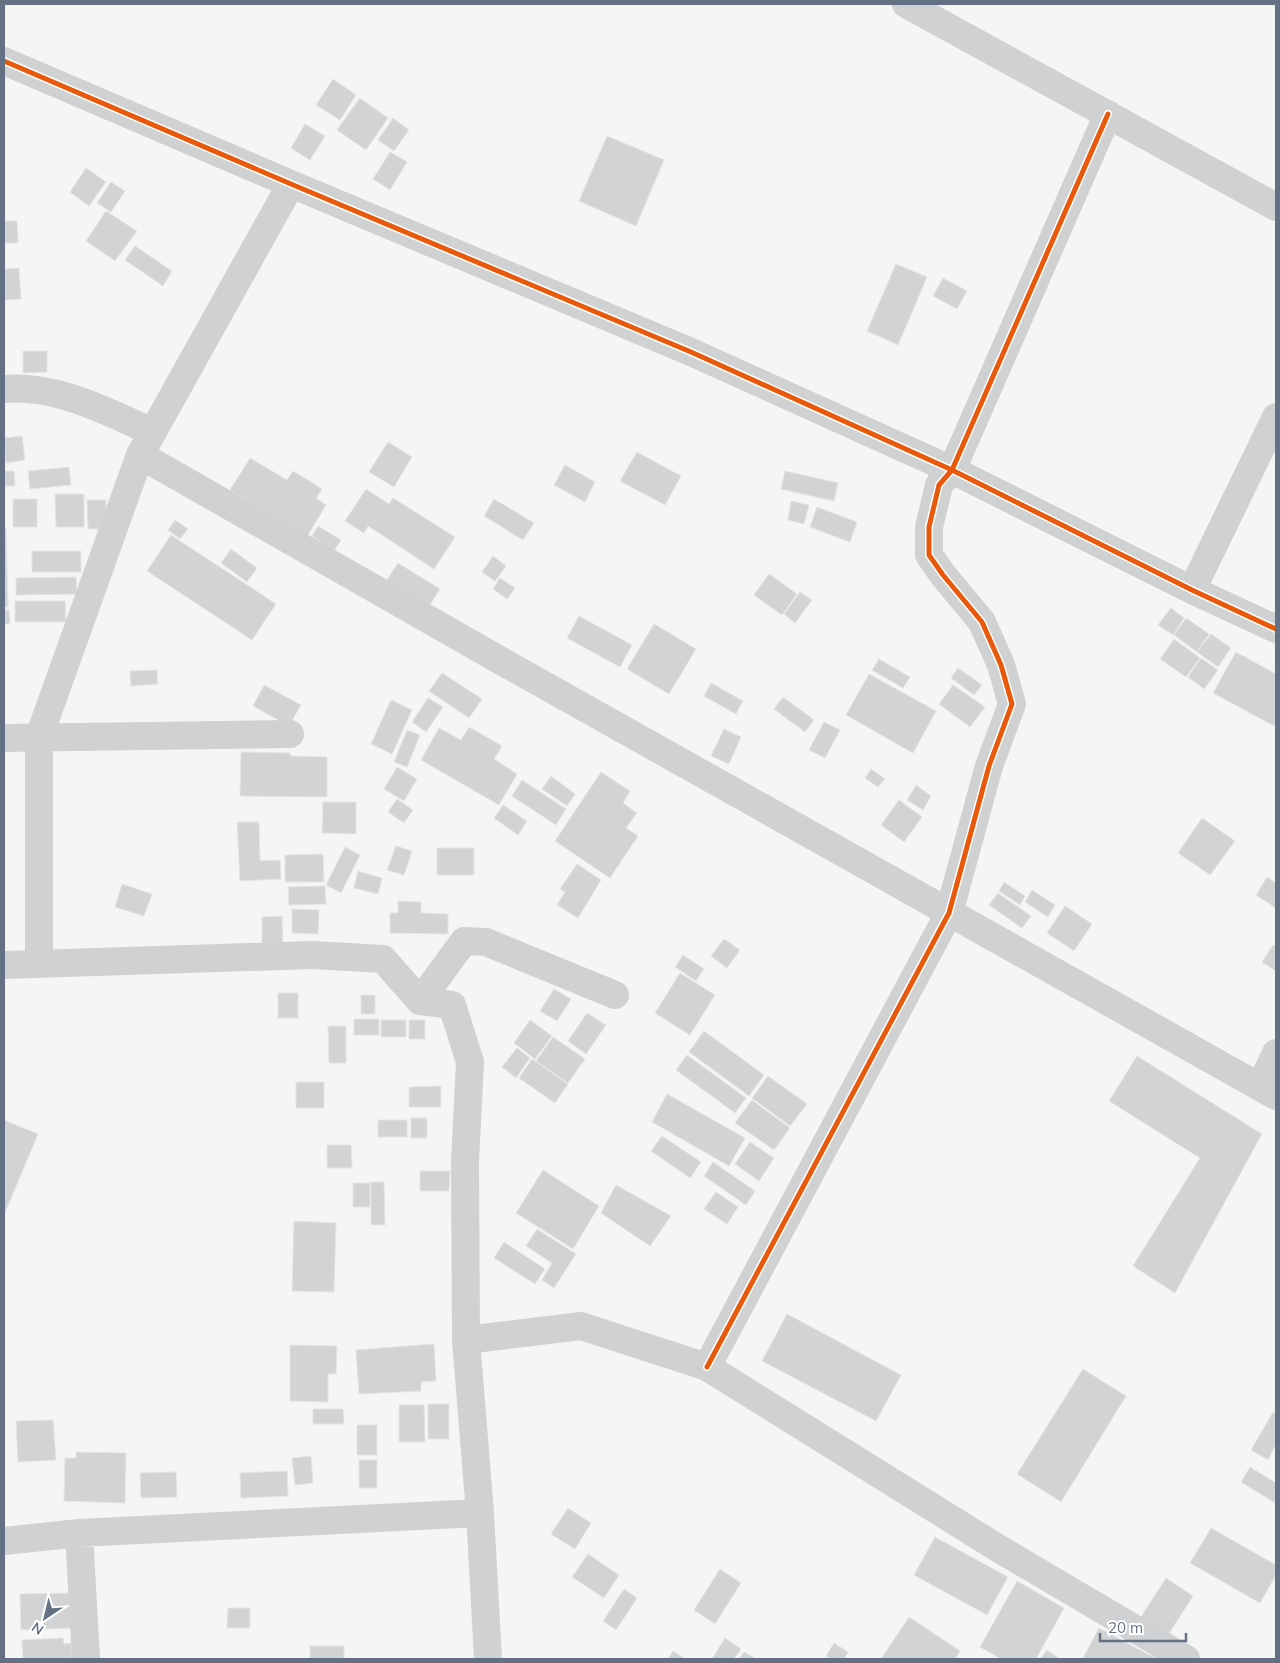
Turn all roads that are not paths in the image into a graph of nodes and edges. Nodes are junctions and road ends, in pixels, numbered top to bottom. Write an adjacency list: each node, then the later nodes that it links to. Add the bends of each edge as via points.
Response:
1 (906, 4): 3 (street)
2 (4, 61): 4 (street)
3 (1108, 114): 5 (street); 9 (street)
4 (290, 184): 8 (street); 9 (street, via 691,352)
5 (1276, 207)
6 (4, 389): 8 (street, via 23,388 67,396)
7 (1276, 417): 10 (street)
8 (146, 444): 13 (street); 15 (street, via 496,658)
9 (952, 470): 10 (street); 15 (street, via 939,485 929,527 929,555 982,622 1001,665 1012,704 989,766)
10 (1192, 590): 11 (street)
11 (1276, 629)
12 (290, 734): 13 (street)
13 (39, 737): 14 (street); 16 (street)
14 (4, 738)
15 (949, 912): 21 (street); 23 (street)
16 (40, 963): 17 (street); 19 (street, via 313,955 383,958)
17 (4, 965)
18 (615, 995): 19 (street, via 486,942 464,941)
19 (420, 1001): 22 (street, via 452,1005 470,1062 465,1162)
20 (1276, 1052): 21 (street)
21 (1268, 1092)
22 (466, 1340): 23 (street, via 582,1326); 24 (street)
23 (707, 1367): 29 (street, via 1001,1550)
24 (480, 1513): 25 (street); 28 (street)
25 (79, 1533): 26 (street); 27 (street)
26 (4, 1540)
27 (86, 1659)
28 (488, 1659)
29 (1186, 1659)

